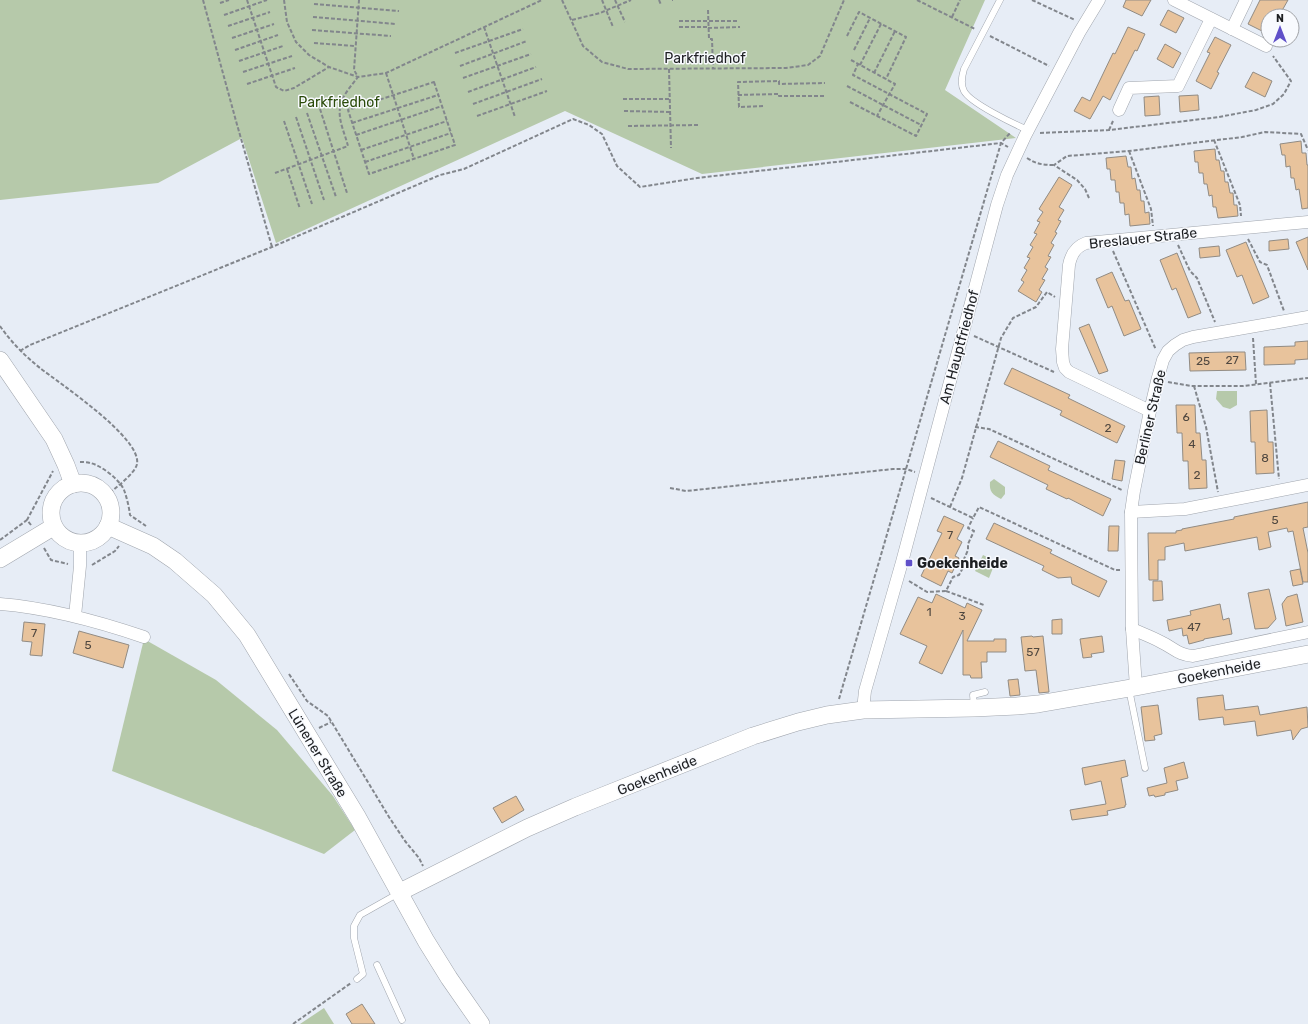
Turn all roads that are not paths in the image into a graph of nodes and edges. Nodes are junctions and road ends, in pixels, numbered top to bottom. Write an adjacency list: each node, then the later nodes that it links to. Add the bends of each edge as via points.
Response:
1 (1000, 0): 9 (lane, via 964,69 961,81 964,92 972,100)
2 (1099, 0): 9 (street, Am Hauptfriedhof)
3 (1174, 0): 5 (street)
4 (1246, 0): 6 (street)
5 (1211, 19): 6 (street); 8 (street, via 1178,86 1129,88)
6 (1232, 29): 7 (street)
7 (1260, 43)
8 (1119, 110)
9 (1023, 128): 30 (street, Am Hauptfriedhof, via 1017,152 996,206 899,575 865,691)
10 (1308, 222): 13 (street, Breslauer Straße, via 1086,243 1074,252 1069,265 1062,349 1065,368 1068,372)
11 (1308, 317): 13 (street, Berliner Straße, via 1182,340 1168,351 1163,360)
12 (0, 360): 14 (main road, via 54,439)
13 (1150, 411): 16 (street, Berliner Straße)
14 (73, 484): 17 (main road, via 91,485 106,496 111,508); 18 (main road, via 61,490 53,501 50,514)
15 (1308, 485): 16 (street, via 1185,509)
16 (1132, 512): 23 (street, Berliner Straße)
17 (108, 526): 19 (main road, via 94,541); 32 (main road, Lünener Straße, via 153,546 175,562 214,595 247,635)
18 (53, 527): 19 (main road, via 67,541); 20 (main road)
19 (80, 544): 22 (street)
20 (0, 559)
21 (0, 604): 22 (street)
22 (75, 616): 25 (street)
23 (1132, 629): 24 (street, via 1184,655 1193,656); 27 (street, Berliner Straße)
24 (1308, 632)
25 (144, 637)
26 (1308, 654): 27 (main road, Goekenheide)
27 (1133, 688): 29 (main road, Goekenheide, via 1031,704); 31 (lane)
28 (985, 692): 29 (lane, via 973,695)
29 (974, 708): 30 (main road, Goekenheide)
30 (863, 710): 32 (main road, Goekenheide, via 798,722 753,736 574,807)
31 (1145, 768)
32 (400, 892): 34 (lane, via 360,915 354,926 354,938 363,974); 36 (main road, Lünener Straße, via 426,941)
33 (377, 965): 35 (lane)
34 (357, 979)
35 (402, 1020)
36 (481, 1024)

